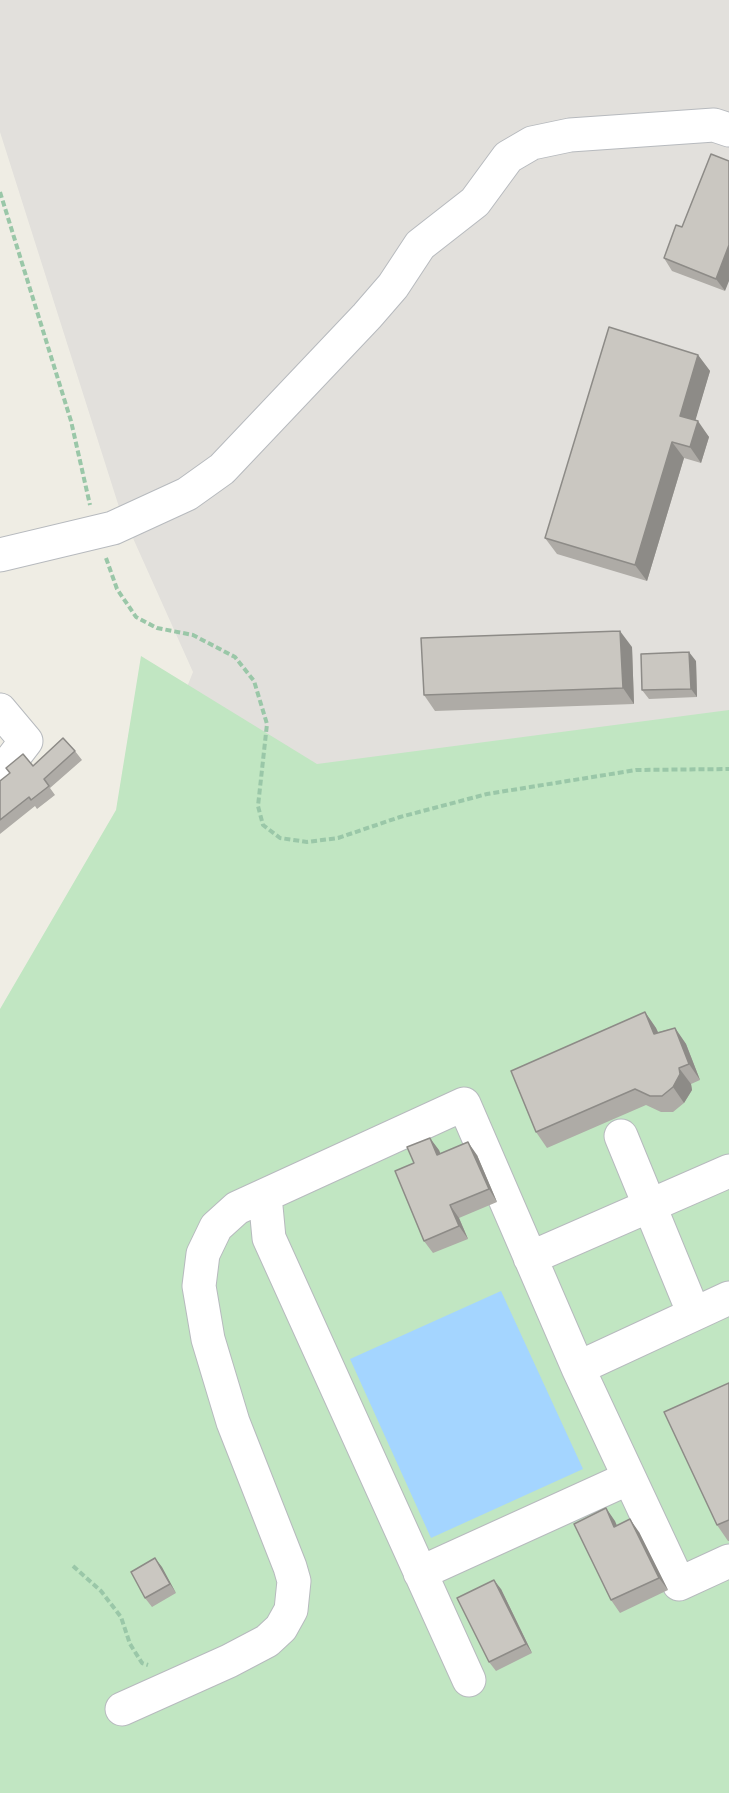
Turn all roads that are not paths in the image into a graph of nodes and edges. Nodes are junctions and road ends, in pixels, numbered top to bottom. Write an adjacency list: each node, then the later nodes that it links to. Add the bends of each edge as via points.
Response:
1 (729, 130): 2 (lane, via 714,125 570,135 532,143 508,157 475,202 420,245 367,316 222,469 187,494 114,528)
2 (0, 555)
3 (0, 710): 4 (lane, via 26,741)
4 (0, 775)
5 (621, 1136): 8 (lane)
6 (729, 1171): 8 (lane)
7 (265, 1196): 9 (lane, via 464,1104); 15 (lane, via 268,1238); 17 (lane, via 237,1208 216,1227 203,1254 199,1286 208,1339 223,1390 294,1581 291,1610 281,1629 267,1641)
8 (649, 1206): 9 (lane); 11 (lane)
9 (530, 1258): 12 (lane)
10 (729, 1298): 11 (lane)
11 (694, 1314): 12 (lane)
12 (578, 1368): 13 (lane)
13 (629, 1478): 14 (lane, via 679,1584); 15 (lane)
14 (729, 1561)
15 (420, 1573): 16 (lane)
16 (469, 1680)
17 (123, 1709)

